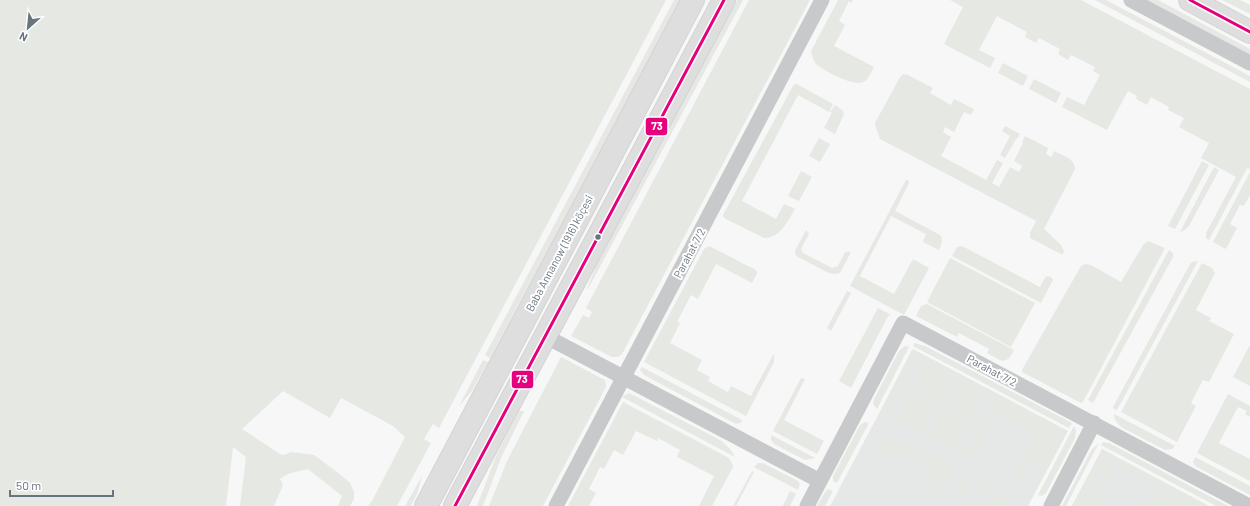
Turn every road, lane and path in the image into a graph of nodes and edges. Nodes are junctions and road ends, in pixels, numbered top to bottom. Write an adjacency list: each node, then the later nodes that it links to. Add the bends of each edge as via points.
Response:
1 (693, 0): 12 (main road, Baba Annanow (1916) köçesi)
2 (724, 0): 8 (main road)
3 (822, 0): 9 (street, Parahat 7/2)
4 (1131, 0): 7 (street)
5 (1190, 0): 6 (main road)
6 (1250, 32)
7 (1250, 63)
8 (545, 336): 9 (street); 13 (main road)
9 (624, 378): 11 (street); 14 (street, Parahat 7/2)
10 (1094, 423): 11 (street, Parahat 7/2, via 903,323); 16 (street); 17 (street, Parahat 7/2)
11 (820, 481): 15 (street, Parahat 7/2)
12 (426, 506)
13 (455, 506)
14 (556, 506)
15 (807, 506)
16 (1051, 506)
17 (1249, 506)

